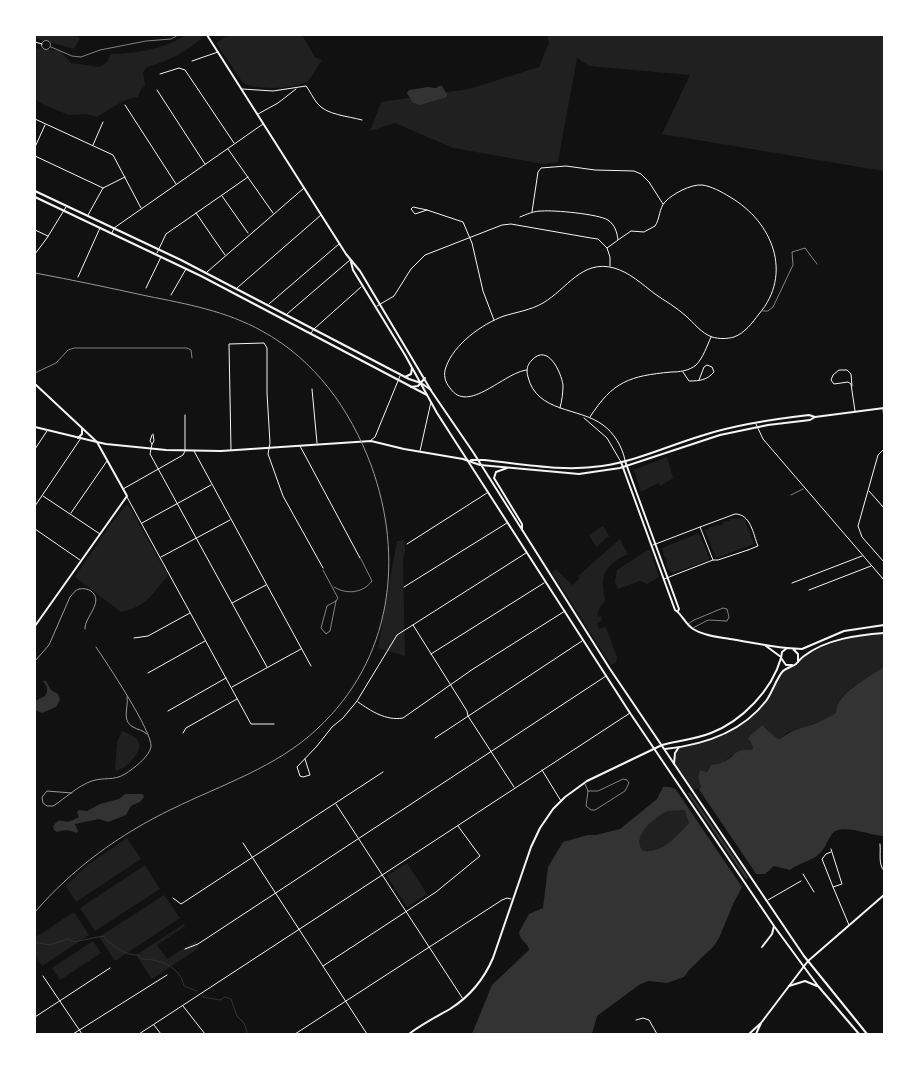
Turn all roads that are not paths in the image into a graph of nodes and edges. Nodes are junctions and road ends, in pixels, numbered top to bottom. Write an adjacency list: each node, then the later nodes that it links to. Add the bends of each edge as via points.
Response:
1 (178, 35): 5 (lane, via 171,39 146,40 100,50 81,57)
2 (207, 35): 6 (main road)
3 (35, 42): 4 (street)
4 (42, 44): 5 (lane, via 45,50); 5 (lane, via 47,40)
5 (51, 47)
6 (218, 52): 7 (street); 10 (main road)
7 (192, 61)
8 (160, 74): 19 (street, via 179,68 185,70)
9 (296, 88): 10 (street, via 273,91); 13 (street); 15 (street, via 306,86 316,103 327,110)
10 (241, 89): 13 (main road)
11 (157, 90): 24 (street)
12 (125, 105): 27 (street)
13 (258, 114): 18 (main road)
14 (35, 119): 17 (street)
15 (362, 120)
16 (103, 122): 21 (street)
17 (45, 124): 20 (street); 21 (street)
18 (264, 124): 19 (street); 28 (main road)
19 (234, 144): 22 (street)
20 (35, 146)
21 (93, 146): 26 (street, via 115,157)
22 (227, 149): 24 (street); 25 (street)
23 (35, 156): 29 (street)
24 (205, 164): 27 (street)
25 (248, 176): 31 (street); 40 (street)
26 (125, 177): 29 (street); 35 (street)
27 (176, 184): 35 (street)
28 (304, 187): 40 (street); 42 (main road)
29 (103, 188): 41 (street)
30 (35, 191): 34 (main road)
31 (221, 195): 38 (street); 48 (street)
32 (35, 197): 36 (main road)
33 (663, 204): 39 (street, via 642,174 566,166 541,168 538,172); 51 (street, via 655,226 644,232 631,231); 72 (street, via 683,191 703,185 732,198 755,218 768,238 776,263 775,285)
34 (66, 206): 36 (street); 41 (main road)
35 (141, 208): 45 (street)
36 (64, 210): 44 (main road); 49 (street)
37 (427, 210): 37 (street, via 415,214 411,209 416,207); 50 (street, via 461,220)
38 (196, 212): 54 (street, via 166,234); 57 (street)
39 (532, 212): 43 (street); 51 (street, via 549,210 598,216 614,227)
40 (273, 213): 48 (street)
41 (88, 215): 45 (main road)
42 (321, 215): 52 (main road); 67 (street)
43 (520, 217)
44 (100, 228): 47 (main road); 64 (street)
45 (114, 228): 47 (street); 54 (main road)
46 (35, 230): 49 (street)
47 (112, 233): 56 (main road)
48 (249, 234): 57 (street)
49 (48, 236): 55 (street)
50 (470, 236): 53 (street, via 511,224 598,239); 69 (street, via 425,254 398,291); 74 (street)
51 (618, 240): 53 (street)
52 (339, 244): 59 (main road); 70 (street)
53 (606, 248): 61 (street)
54 (159, 249): 56 (street); 63 (main road)
55 (35, 254)
56 (156, 254): 58 (main road)
57 (225, 255): 63 (street)
58 (161, 256): 62 (main road); 66 (street)
59 (350, 260): 65 (main road); 69 (main road); 73 (street)
60 (816, 264): 72 (lane, via 806,248 792,252 793,265 773,307)
61 (610, 267): 74 (street, via 581,271 547,301); 77 (street, via 644,285)
62 (186, 268): 68 (street); 76 (main road)
63 (207, 273): 67 (main road)
64 (78, 276)
65 (363, 286): 71 (main road); 75 (street)
66 (146, 288)
67 (236, 288): 70 (main road)
68 (171, 295)
69 (380, 304): 71 (street); 85 (main road)
70 (268, 305): 73 (main road)
71 (376, 307): 79 (main road)
72 (762, 311): 77 (street, via 737,336 724,339)
73 (286, 314): 75 (main road)
74 (494, 321): 80 (street, via 468,338 451,358 444,374 450,388 457,395 468,398)
75 (314, 329): 76 (street); 83 (main road)
76 (311, 334): 86 (main road)
77 (711, 336): 81 (street, via 698,364)
78 (192, 358): 82 (lane, via 192,352 187,348 74,348 56,363)
79 (412, 366): 84 (main road, via 412,372); 88 (main road)
80 (527, 370): 96 (street, via 530,384 538,396); 96 (street, via 536,357 545,356 552,360 562,382)
81 (683, 371): 87 (street, via 688,380); 102 (street, via 625,381 606,396)
82 (35, 373)
83 (401, 375): 84 (main road); 86 (street)
84 (405, 377): 88 (main road)
85 (425, 378): 88 (main road); 93 (main road)
86 (398, 379): 91 (main road); 110 (street)
87 (699, 380): 87 (street, via 710,376 714,371 712,367 704,366)
88 (421, 383): 91 (main road); 93 (main road); 94 (main road)
89 (35, 384): 106 (main road)
90 (852, 386): 90 (street, via 848,382 833,383 833,375 847,370 851,374); 98 (street)
91 (411, 387): 94 (main road)
92 (312, 389): 113 (street)
93 (432, 392): 125 (main road)
94 (427, 395): 95 (main road)
95 (431, 402): 122 (street); 124 (main road)
96 (560, 408): 100 (street)
97 (883, 408): 98 (main road); 103 (street)
98 (855, 412): 101 (main road)
99 (185, 415): 121 (street)
100 (581, 416): 102 (street); 127 (street, via 607,438)
101 (815, 417): 104 (main road, via 809,415); 107 (main road)
102 (590, 418): 126 (street, via 612,433)
103 (884, 420)
104 (756, 423): 107 (street); 126 (main road, via 706,434)
105 (35, 427): 108 (main road)
106 (81, 427): 109 (main road); 111 (main road)
107 (757, 428): 129 (main road, via 700,440); 134 (street, via 763,440)
108 (47, 430): 109 (main road); 116 (street)
109 (80, 438): 111 (main road); 138 (street)
110 (371, 441): 113 (main road); 122 (main road)
111 (97, 442): 117 (main road); 123 (main road)
112 (152, 444): 117 (street)
113 (318, 444): 114 (main road)
114 (300, 446): 115 (main road); 159 (street)
115 (269, 448): 120 (main road); 120 (street, via 267,348 265,344 229,344); 164 (street, via 276,480)
116 (35, 449)
117 (150, 449): 121 (main road); 132 (street)
118 (884, 449): 136 (street, via 878,455)
119 (194, 450): 120 (main road); 121 (main road); 133 (street)
120 (231, 450)
121 (185, 451): 132 (street, via 180,458)
122 (420, 452): 124 (main road)
123 (107, 460): 135 (main road); 144 (street)
124 (468, 460): 125 (main road); 128 (main road); 137 (main road)
125 (477, 460): 127 (main road, via 565,468); 128 (main road)
126 (625, 461): 127 (main road); 129 (main road)
127 (621, 462): 130 (main road)
128 (480, 465): 131 (main road); 150 (main road)
129 (627, 466): 130 (main road); 154 (main road)
130 (622, 467): 131 (main road, via 580,474); 155 (main road)
131 (507, 468): 150 (main road, via 496,472 494,478 522,524)
132 (160, 469): 135 (street); 141 (street)
133 (212, 484): 141 (street); 145 (street)
134 (805, 488): 139 (lane); 157 (street)
135 (123, 489): 140 (main road)
136 (869, 491): 143 (street); 162 (street, via 858,526 862,537)
137 (488, 492): 146 (main road); 153 (street)
138 (43, 495): 142 (street); 144 (street)
139 (791, 495)
140 (127, 496): 147 (street); 151 (main road)
141 (177, 504): 147 (street); 152 (street)
142 (35, 506)
143 (884, 508)
144 (70, 513): 151 (street)
145 (231, 520): 152 (street); 170 (street)
146 (508, 522): 156 (main road); 172 (street)
147 (142, 523): 158 (street)
148 (700, 527): 154 (street); 160 (street); 160 (street, via 735,514 748,518 758,546)
149 (35, 529): 161 (street)
150 (523, 532): 213 (main road)
151 (100, 534): 161 (main road)
152 (196, 538): 158 (street); 175 (street)
153 (407, 544)
154 (656, 544): 155 (street); 165 (main road)
155 (651, 546): 166 (main road)
156 (527, 552): 168 (main road); 179 (street)
157 (862, 556): 163 (street); 169 (street)
158 (160, 558): 178 (street)
159 (360, 558): 171 (lane, via 372,581 369,585 349,593)
160 (713, 560): 165 (street)
161 (81, 561): 182 (main road)
162 (884, 562)
163 (872, 566): 167 (street); 173 (street)
164 (323, 568): 171 (lane)
165 (668, 577): 166 (street); 177 (main road)
166 (664, 579): 177 (main road)
167 (884, 580)
168 (546, 582): 176 (main road); 194 (street)
169 (792, 583)
170 (266, 584): 175 (street); 191 (street)
171 (333, 586): 174 (lane, via 338,598)
172 (404, 588)
173 (809, 590)
174 (336, 601): 174 (lane, via 330,632 326,634 321,628 326,606)
175 (231, 603): 199 (street)
176 (565, 611): 187 (main road); 203 (street)
177 (678, 611): 180 (main road)
178 (190, 612): 186 (street, via 148,636); 188 (street)
179 (413, 625): 194 (street); 206 (street, via 393,640)
180 (687, 625): 183 (main road); 183 (lane, via 727,609 727,621 708,620)
181 (884, 625): 185 (main road, via 853,628)
182 (35, 626)
183 (692, 629): 190 (main road)
184 (884, 633): 189 (main road)
185 (826, 637): 189 (main road); 193 (main road, via 804,648)
186 (134, 638)
187 (584, 640): 201 (main road); 209 (street)
188 (206, 641): 200 (street); 202 (street)
189 (829, 643): 196 (main road, via 806,654)
190 (764, 645): 192 (main road); 195 (main road)
191 (302, 648): 198 (street); 199 (street)
192 (787, 648): 193 (main road); 195 (main road)
193 (792, 648): 196 (main road, via 798,654)
194 (431, 654): 203 (street)
195 (781, 657): 197 (main road, via 786,665); 213 (main road, via 776,672 758,698 728,725 708,734)
196 (798, 662): 197 (main road)
197 (794, 665): 214 (main road, via 781,673 766,701 741,724 713,739)
198 (311, 666)
199 (267, 667): 204 (street)
200 (148, 672)
201 (606, 676): 208 (main road); 217 (street)
202 (226, 678): 204 (street); 207 (street)
203 (450, 685): 206 (street, via 401,718 378,715); 209 (street)
204 (231, 687): 205 (street)
205 (238, 699): 210 (street, via 251,724); 211 (street, via 186,728)
206 (357, 701): 218 (street)
207 (168, 711)
208 (630, 713): 216 (main road); 220 (street)
209 (468, 716): 212 (street); 217 (street)
210 (274, 724)
211 (183, 733)
212 (435, 738)
213 (662, 745): 215 (main road); 216 (main road)
214 (679, 747): 215 (main road); 219 (main road)
215 (664, 749): 216 (main road); 219 (main road)
216 (656, 750): 222 (main road); 247 (main road)
217 (491, 752): 223 (street); 228 (street)
218 (305, 759): 218 (street, via 310,775 303,777 297,767)
219 (674, 764): 244 (main road)
220 (542, 770): 223 (street); 225 (street)
221 (384, 772): 226 (street)
222 (584, 783): 224 (lane); 225 (main road)
223 (515, 788): 227 (street)
224 (588, 792): 224 (lane, via 586,806 595,810 625,791 629,783 623,779 598,791)
225 (561, 800): 243 (main road, via 535,837)
226 (335, 803): 228 (street); 233 (street)
227 (458, 826): 236 (street); 245 (street, via 480,856)
228 (358, 838): 236 (street); 240 (street)
229 (243, 843): 233 (street)
230 (880, 844): 234 (street)
231 (831, 849): 232 (street)
232 (832, 852): 238 (street, via 822,859); 238 (street, via 842,884)
233 (252, 857): 240 (street); 242 (street, via 181,904)
234 (884, 872)
235 (803, 874): 239 (street)
236 (382, 875): 245 (street); 248 (street)
237 (801, 881): 244 (street)
238 (833, 887): 246 (street)
239 (814, 892)
240 (275, 893): 248 (street); 251 (street, via 198,944)
241 (884, 895): 246 (main road)
242 (173, 898)
243 (513, 899): 250 (street, via 502,900); 260 (main road, via 488,968)
244 (766, 899): 252 (main road)
245 (406, 912): 250 (street); 253 (street)
246 (849, 925): 252 (main road)
247 (774, 926): 249 (main road); 254 (main road)
248 (299, 929): 253 (street); 263 (street)
249 (762, 947)
250 (429, 948): 260 (street); 262 (street)
251 (185, 949)
252 (808, 961): 254 (main road); 281 (main road)
253 (323, 966): 262 (street)
254 (804, 966): 258 (main road); 259 (main road)
255 (110, 968): 261 (street)
256 (166, 975): 268 (street)
257 (43, 976): 261 (street)
258 (789, 986): 259 (main road, via 804,981); 266 (main road)
259 (818, 986): 280 (main road)
260 (463, 999): 276 (main road)
261 (61, 1001): 264 (street); 268 (street)
262 (346, 1002): 274 (street); 275 (street)
263 (182, 1005): 267 (street); 273 (street)
264 (35, 1017)
265 (636, 1020): 277 (street, via 649,1020)
266 (761, 1022): 278 (main road); 279 (main road)
267 (153, 1024): 271 (street); 272 (street)
268 (80, 1030): 269 (street); 270 (street)
269 (73, 1034)
270 (82, 1034)
271 (139, 1034)
272 (161, 1034)
273 (205, 1034)
274 (295, 1034)
275 (367, 1034)
276 (409, 1034)
277 (657, 1034)
278 (749, 1034)
279 (756, 1034)
280 (859, 1034)
281 (867, 1034)

